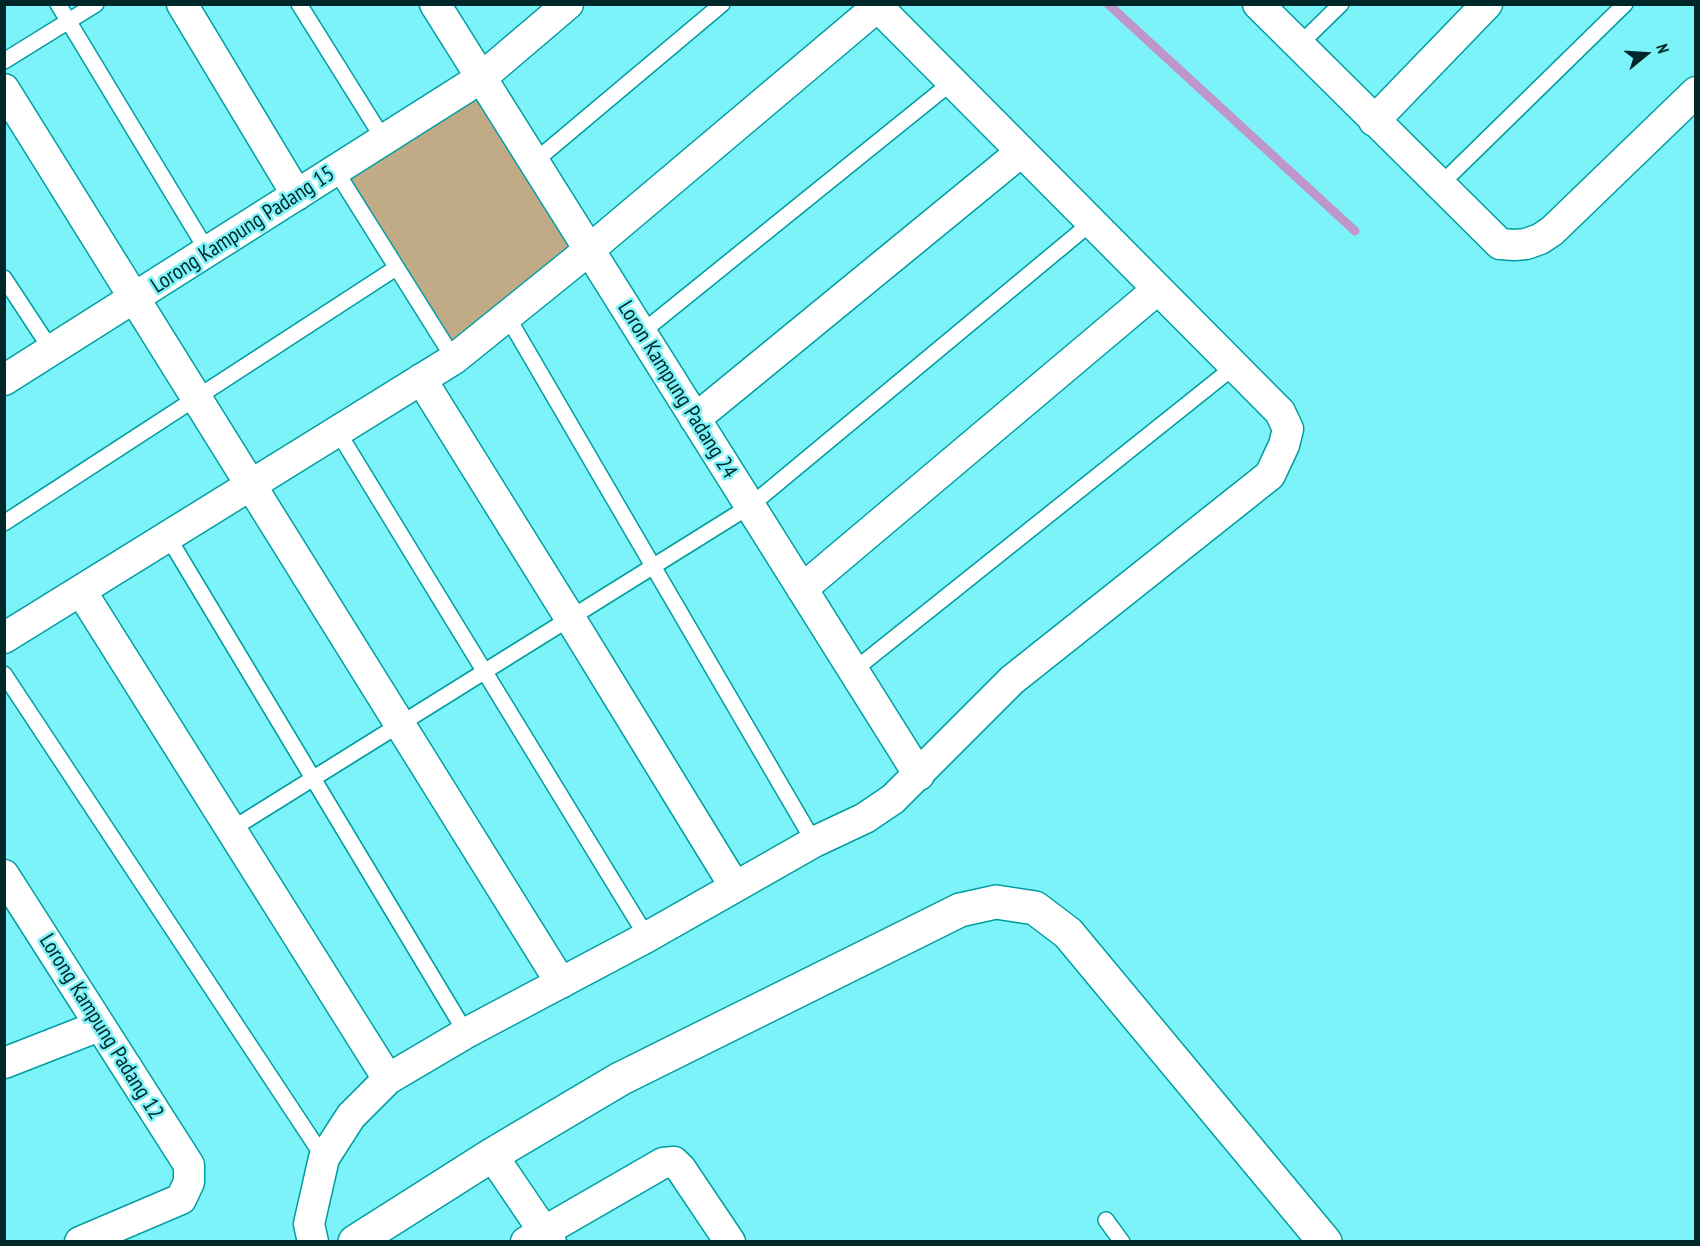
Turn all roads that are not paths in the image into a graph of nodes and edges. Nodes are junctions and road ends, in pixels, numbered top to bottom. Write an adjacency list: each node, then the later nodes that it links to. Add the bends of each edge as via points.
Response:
1 (58, 4): 13 (lane)
2 (96, 4): 13 (lane)
3 (182, 4): 26 (street)
4 (299, 4): 21 (lane)
5 (435, 4): 16 (street, Loron Kampung Padang 24)
6 (568, 4): 16 (street, Lorong Kampung Padang 15)
7 (722, 4): 23 (lane)
8 (1258, 4): 14 (street)
9 (1341, 4): 14 (lane)
10 (1487, 4): 20 (street)
11 (1625, 4): 25 (lane)
12 (876, 6): 17 (street); 28 (street)
13 (69, 21): 15 (lane); 29 (lane)
14 (1298, 46): 20 (street)
15 (4, 61)
16 (481, 78): 21 (street, Lorong Kampung Padang 15); 23 (street, Loron Kampung Padang 24)
17 (952, 82): 22 (street); 35 (lane)
18 (4, 89): 33 (street)
19 (1695, 92): 25 (street, via 1552,231 1533,242 1500,244)
20 (1374, 121): 25 (street)
21 (384, 140): 24 (street, Lorong Kampung Padang 15)
22 (1021, 152): 27 (street); 42 (street)
23 (534, 162): 28 (street, Loron Kampung Padang 24)
24 (336, 171): 26 (street, Lorong Kampung Padang 15); 30 (lane)
25 (1440, 185)
26 (297, 195): 29 (street, Lorong Kampung Padang 15)
27 (1092, 222): 32 (street); 45 (lane)
28 (589, 250): 34 (street); 35 (street, Loron Kampung Padang 24)
29 (208, 252): 33 (street, Lorong Kampung Padang 15)
30 (396, 268): 37 (lane); 41 (lane)
31 (4, 278): 36 (lane)
32 (1158, 290): 38 (street); 49 (street)
33 (135, 299): 36 (street, Lorong Kampung Padang 15); 41 (street)
34 (507, 316): 37 (street); 48 (lane)
35 (641, 333): 42 (street, Loron Kampung Padang 24)
36 (52, 351): 40 (street, Lorong Kampung Padang 15)
37 (454, 359): 39 (street)
38 (1234, 366): 54 (lane); 57 (street, via 1280,412 1288,429 1270,475 1012,680)
39 (421, 379): 43 (street); 51 (street)
40 (4, 380)
41 (198, 399): 44 (street); 46 (lane)
42 (695, 418): 45 (street, Loron Kampung Padang 24)
43 (338, 432): 44 (street); 53 (lane)
44 (252, 485): 47 (street); 56 (street)
45 (750, 506): 48 (lane); 49 (street, Loron Kampung Padang 24)
46 (4, 523)
47 (168, 537): 50 (street); 58 (lane)
48 (653, 566): 51 (lane); 60 (lane)
49 (802, 589): 54 (street, Loron Kampung Padang 24)
50 (81, 591): 52 (street); 59 (street)
51 (570, 618): 53 (lane); 62 (street)
52 (4, 638)
53 (484, 671): 56 (lane); 63 (lane)
54 (853, 671): 57 (street, Loron Kampung Padang 24)
55 (4, 674): 70 (lane)
56 (400, 724): 58 (lane); 64 (street)
57 (919, 775): 60 (street, via 874,812)
58 (313, 778): 59 (lane); 66 (lane)
59 (232, 829): 68 (street)
60 (814, 842): 62 (street)
61 (4, 875): 65 (street, Lorong Kampung Padang 12)
62 (735, 887): 63 (street)
63 (647, 937): 64 (street)
64 (561, 983): 66 (street)
65 (99, 1026): 67 (street); 73 (street, Lorong Kampung Padang 12, via 189,1165 189,1182 181,1199)
66 (466, 1033): 68 (street)
67 (4, 1063)
68 (388, 1078): 70 (street, via 351,1116)
69 (492, 1155): 72 (street); 75 (street); 78 (street, via 631,1074 960,910 996,902 1035,908 1068,933)
70 (324, 1158): 74 (street, via 309,1224)
71 (1106, 1220): 77 (lane)
72 (540, 1239): 76 (street, via 663,1163 674,1162)
73 (80, 1242)
74 (313, 1242)
75 (355, 1242)
76 (730, 1242)
77 (1122, 1242)
78 (1326, 1242)

